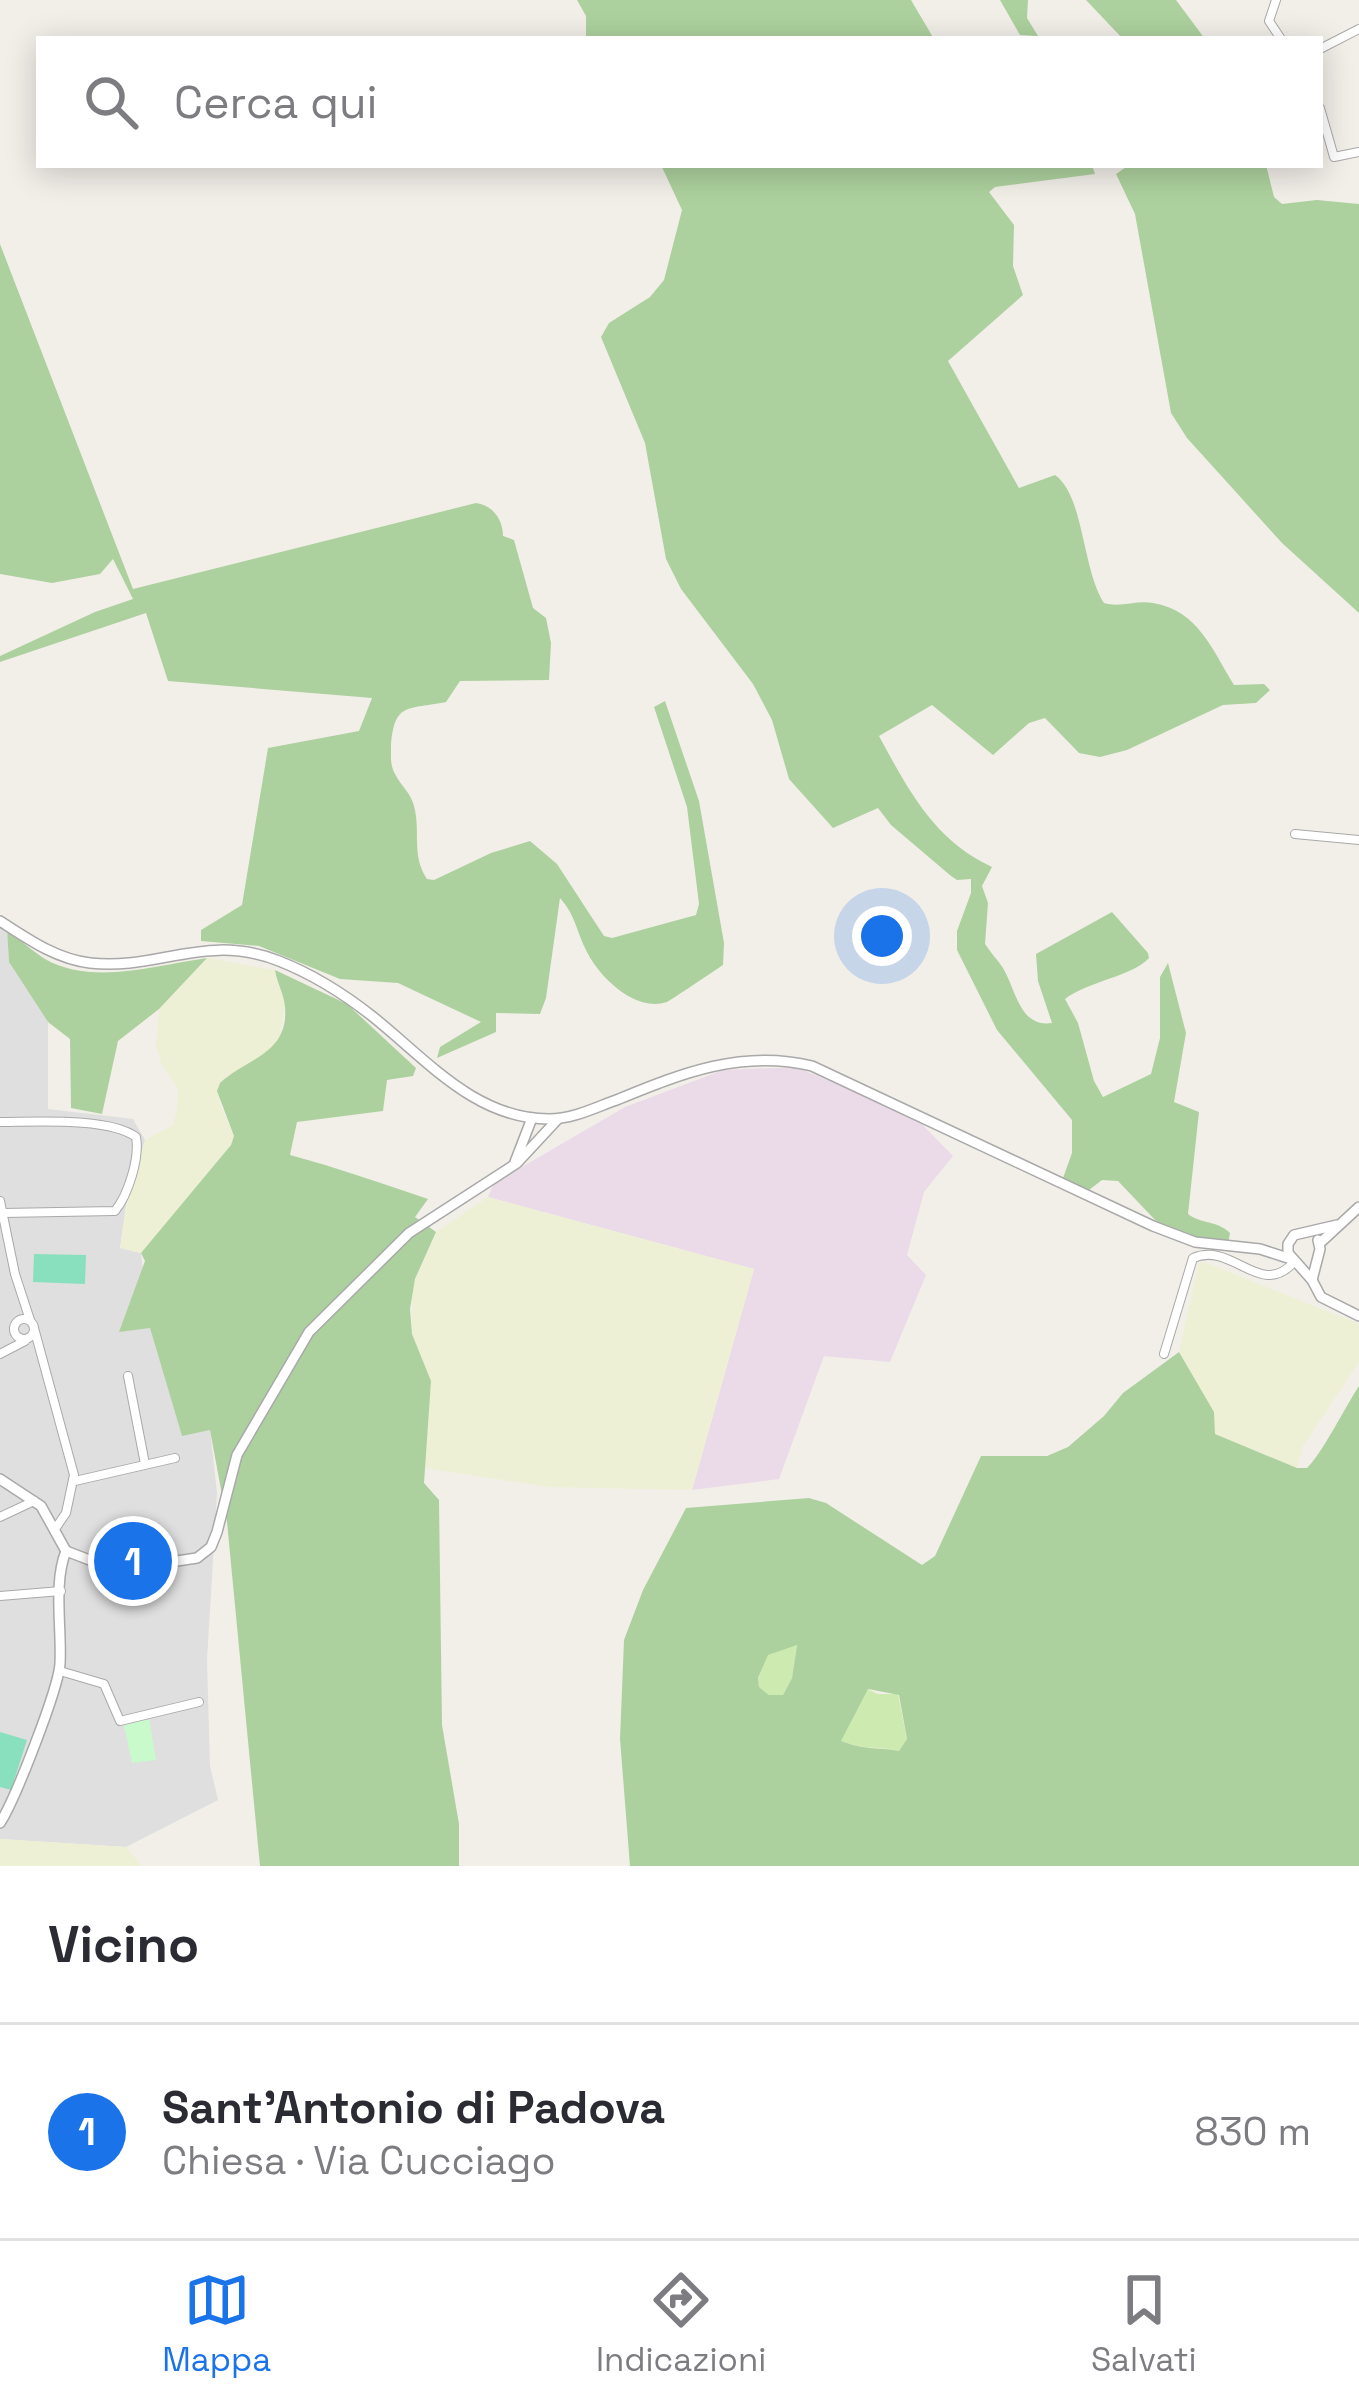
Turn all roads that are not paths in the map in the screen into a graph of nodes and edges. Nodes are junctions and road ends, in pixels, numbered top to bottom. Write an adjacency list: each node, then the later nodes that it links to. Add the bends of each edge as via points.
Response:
1 (1276, 0): 3 (street, via 1269,21)
2 (1359, 29): 4 (street)
3 (1278, 36)
4 (1323, 47)
5 (1323, 119): 6 (street, via 1334,157)
6 (1359, 152)
7 (1295, 834): 8 (street)
8 (1359, 840)
9 (0, 921): 10 (street, via 72,959 110,964 238,950 280,961 341,994 465,1093)
10 (501, 1112): 11 (street); 15 (street)
11 (532, 1118): 12 (street); 14 (street); 15 (street)
12 (559, 1118): 14 (street); 24 (street, via 732,1060 788,1060 1153,1226 1195,1242)
13 (0, 1122): 19 (street, via 125,1130 138,1150 119,1208)
14 (539, 1140): 16 (street)
15 (522, 1141): 16 (street)
16 (512, 1166): 43 (street, via 409,1233 309,1332 237,1455 205,1553 116,1570)
17 (0, 1201): 19 (street)
18 (1359, 1207): 20 (street)
19 (3, 1213): 28 (street)
20 (1337, 1225): 21 (street); 22 (street)
21 (1312, 1233): 22 (street); 23 (street, via 1298,1232)
22 (1320, 1243): 25 (street)
23 (1288, 1244): 24 (street); 26 (street)
24 (1260, 1249): 26 (street)
25 (1315, 1261): 26 (street); 27 (street)
26 (1295, 1262): 27 (street); 34 (street, via 1272,1277 1220,1256 1193,1258)
27 (1312, 1280): 29 (street, via 1326,1301)
28 (22, 1305): 30 (street); 31 (street)
29 (1359, 1316)
30 (16, 1324): 31 (street); 32 (street, via 20,1338); 33 (street)
31 (32, 1324): 32 (street); 39 (street)
32 (28, 1338): 33 (street)
33 (0, 1352)
34 (1165, 1354)
35 (128, 1376): 37 (street)
36 (175, 1458): 37 (street)
37 (145, 1464): 39 (street)
38 (0, 1479): 40 (street)
39 (75, 1481): 42 (street)
40 (34, 1501): 41 (street); 42 (street)
41 (0, 1517)
42 (55, 1529): 43 (street)
43 (66, 1551): 44 (street)
44 (61, 1591): 45 (street); 46 (street)
45 (0, 1596)
46 (59, 1671): 47 (street, via 104,1684 121,1721); 48 (street)
47 (199, 1702)
48 (0, 1823)

